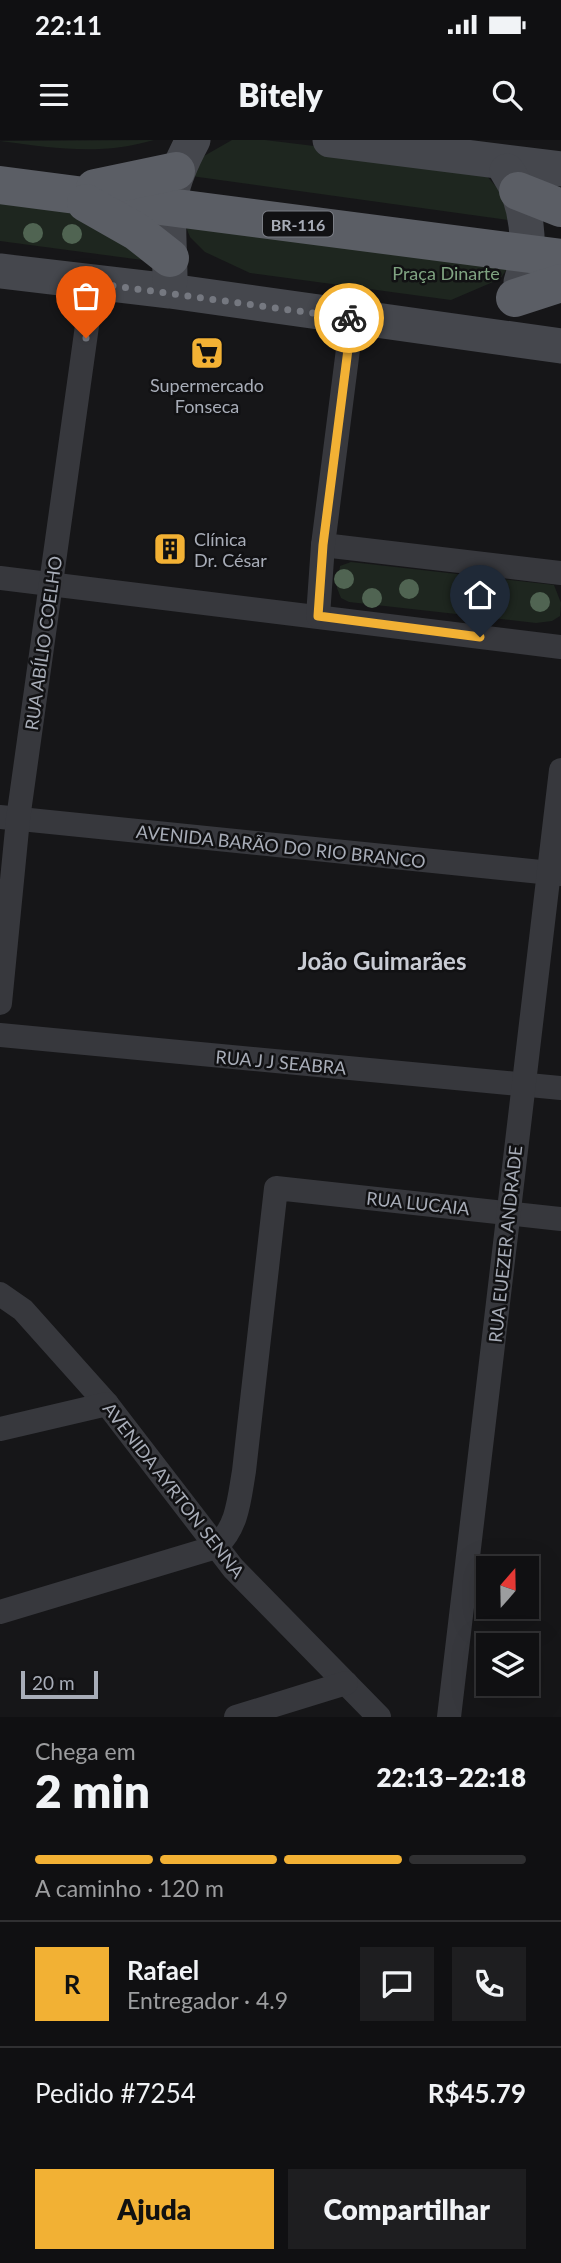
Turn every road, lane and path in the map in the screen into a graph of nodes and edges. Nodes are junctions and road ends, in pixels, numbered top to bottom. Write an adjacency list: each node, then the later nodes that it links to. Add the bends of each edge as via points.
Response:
1 (330, 140): 3 (main road)
2 (185, 155): 6 (highway); 7 (main road)
3 (488, 163): 4 (main road); 8 (highway); 9 (main road)
4 (561, 169)
5 (0, 185): 6 (highway, BR-116)
6 (69, 194): 7 (highway, BR-116); 11 (highway, via 137,232)
7 (167, 207): 9 (highway, BR-116); 11 (main road)
8 (561, 208)
9 (544, 256): 14 (main road, via 525,271)
10 (0, 271): 12 (main road)
11 (170, 274): 12 (main road); 15 (main road)
12 (93, 283): 21 (street, RUA ABÍLIO COELHO)
13 (561, 284): 14 (highway)
14 (516, 298): 16 (main road)
15 (352, 318): 16 (main road); 18 (street)
16 (500, 337): 17 (main road)
17 (561, 345)
18 (323, 545): 19 (street); 22 (street)
19 (561, 573)
20 (0, 578): 21 (street)
21 (52, 585): 22 (street); 25 (street, RUA ABÍLIO COELHO)
22 (318, 616): 23 (street)
23 (561, 647)
24 (561, 771): 26 (street, RUA EUEZER ANDRADE)
25 (9, 818): 26 (street, AVENIDA BARÃO DO RIO BRANCO); 27 (street, RUA ABÍLIO COELHO)
26 (555, 874): 29 (street, RUA EUEZER ANDRADE)
27 (0, 1003)
28 (0, 1035): 29 (street, RUA J J SEABRA)
29 (523, 1084): 30 (street, RUA J J SEABRA); 31 (street, RUA EUEZER ANDRADE)
30 (561, 1088)
31 (509, 1213): 32 (street, RUA LUCAIA); 36 (street, RUA LUCAIA, via 276,1188 238,1510 227,1536); 41 (street, RUA EUEZER ANDRADE)
32 (561, 1219)
33 (0, 1294): 34 (street, AVENIDA AYRTON SENNA, via 23,1310)
34 (107, 1404): 35 (street); 36 (street, AVENIDA AYRTON SENNA)
35 (0, 1429)
36 (216, 1547): 37 (street); 38 (street, AVENIDA AYRTON SENNA)
37 (0, 1612)
38 (346, 1683): 39 (street); 40 (street, AVENIDA AYRTON SENNA)
39 (236, 1717)
40 (379, 1717)
41 (449, 1717)

